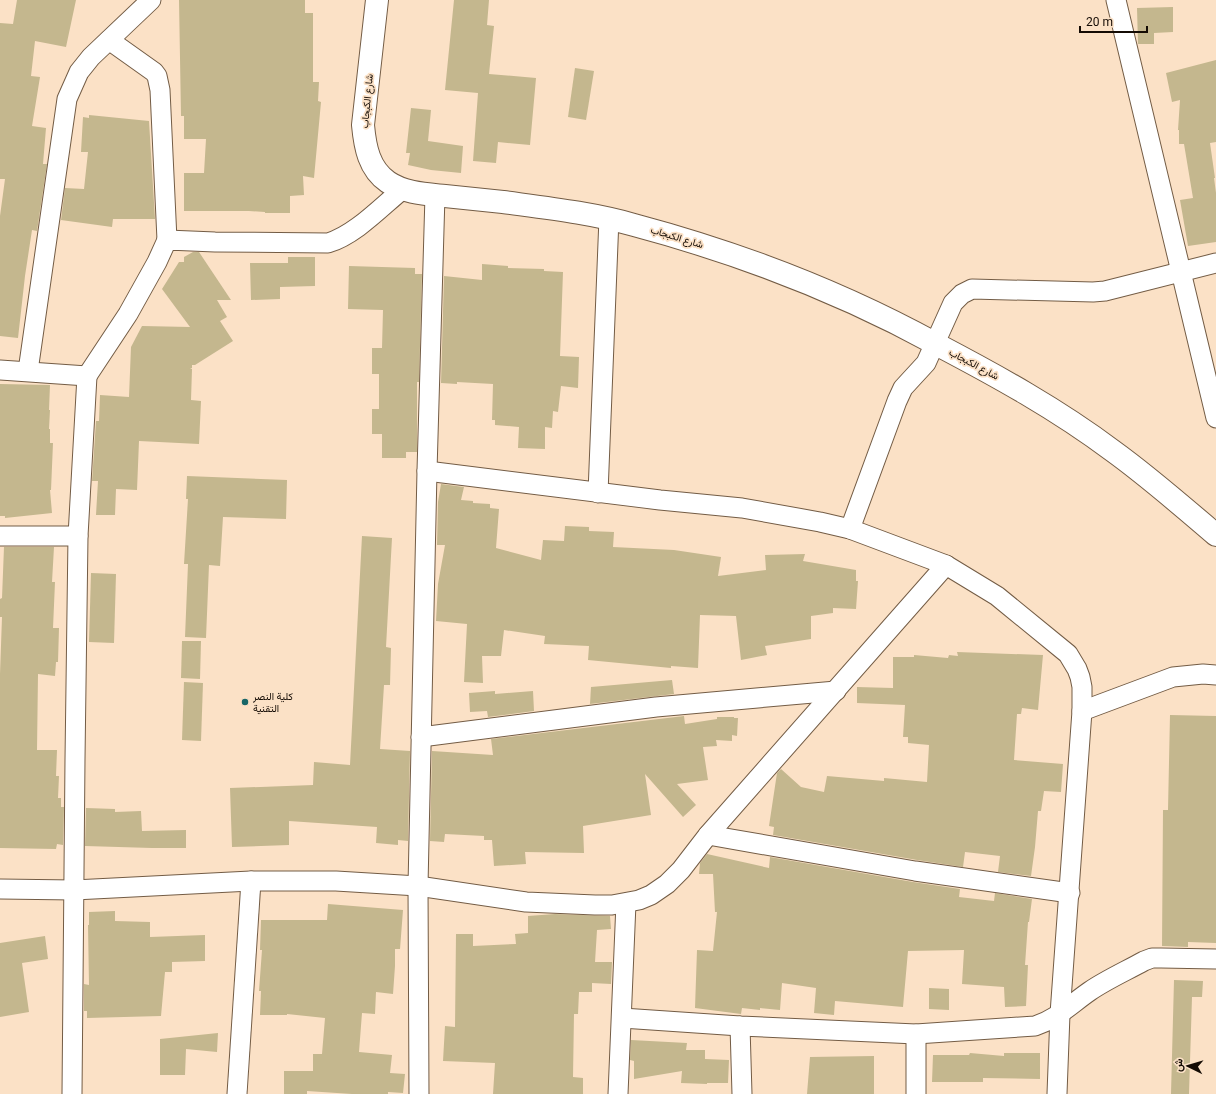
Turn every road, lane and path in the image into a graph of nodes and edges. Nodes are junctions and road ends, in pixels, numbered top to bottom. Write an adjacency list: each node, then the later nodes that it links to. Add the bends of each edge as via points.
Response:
1 (150, 0): 4 (street)
2 (377, 0): 5 (main road, شارع الكبجاب, via 364,138 371,163 378,174 389,183)
3 (1116, 0): 10 (street)
4 (110, 40): 8 (street, via 154,72 159,82); 13 (street, via 79,72 67,99)
5 (403, 189): 6 (main road, شارع الكبجاب); 8 (street, via 351,232 328,242)
6 (435, 195): 7 (main road, شارع الكبجاب, via 504,202); 16 (street)
7 (609, 218): 11 (main road, شارع الكبجاب, via 698,243 772,269 845,299); 17 (street)
8 (167, 240): 14 (street, via 128,314)
9 (1216, 263): 10 (street)
10 (1181, 272): 11 (street, via 1120,288 1093,292 972,289 953,303); 15 (street)
11 (935, 343): 18 (street, via 926,363 903,388 897,401); 19 (main road, شارع الكبجاب, via 1024,391 1112,449)
12 (0, 370): 13 (street)
13 (28, 371): 14 (street)
14 (88, 376): 21 (street)
15 (1216, 418)
16 (427, 471): 17 (street); 26 (street)
17 (598, 492): 18 (street, via 742,508)
18 (850, 529): 22 (street)
19 (1216, 535)
20 (0, 536): 21 (street)
21 (78, 536): 31 (street)
22 (946, 565): 24 (street); 25 (street, via 997,596 1068,654 1080,677)
23 (1216, 676): 25 (street, via 1203,674 1172,677)
24 (836, 691): 26 (street, via 656,707); 27 (street)
25 (1082, 711): 32 (street)
26 (421, 737): 29 (street)
27 (708, 835): 32 (street, via 908,870); 33 (street, via 667,884 651,895)
28 (251, 882): 29 (street, via 336,881); 31 (street); 40 (street)
29 (418, 886): 33 (street, via 533,902 595,905); 41 (street)
30 (0, 889): 31 (street)
31 (74, 890): 39 (street)
32 (1070, 893): 35 (street)
33 (626, 903): 36 (street)
34 (1216, 959): 35 (street, via 1148,960 1091,991)
35 (1060, 1014): 38 (street, via 1035,1026); 45 (street)
36 (622, 1018): 37 (street); 42 (street)
37 (740, 1026): 38 (street); 43 (street)
38 (916, 1034): 44 (street)
39 (72, 1094)
40 (238, 1094)
41 (419, 1094)
42 (618, 1094)
43 (742, 1094)
44 (916, 1094)
45 (1057, 1094)

